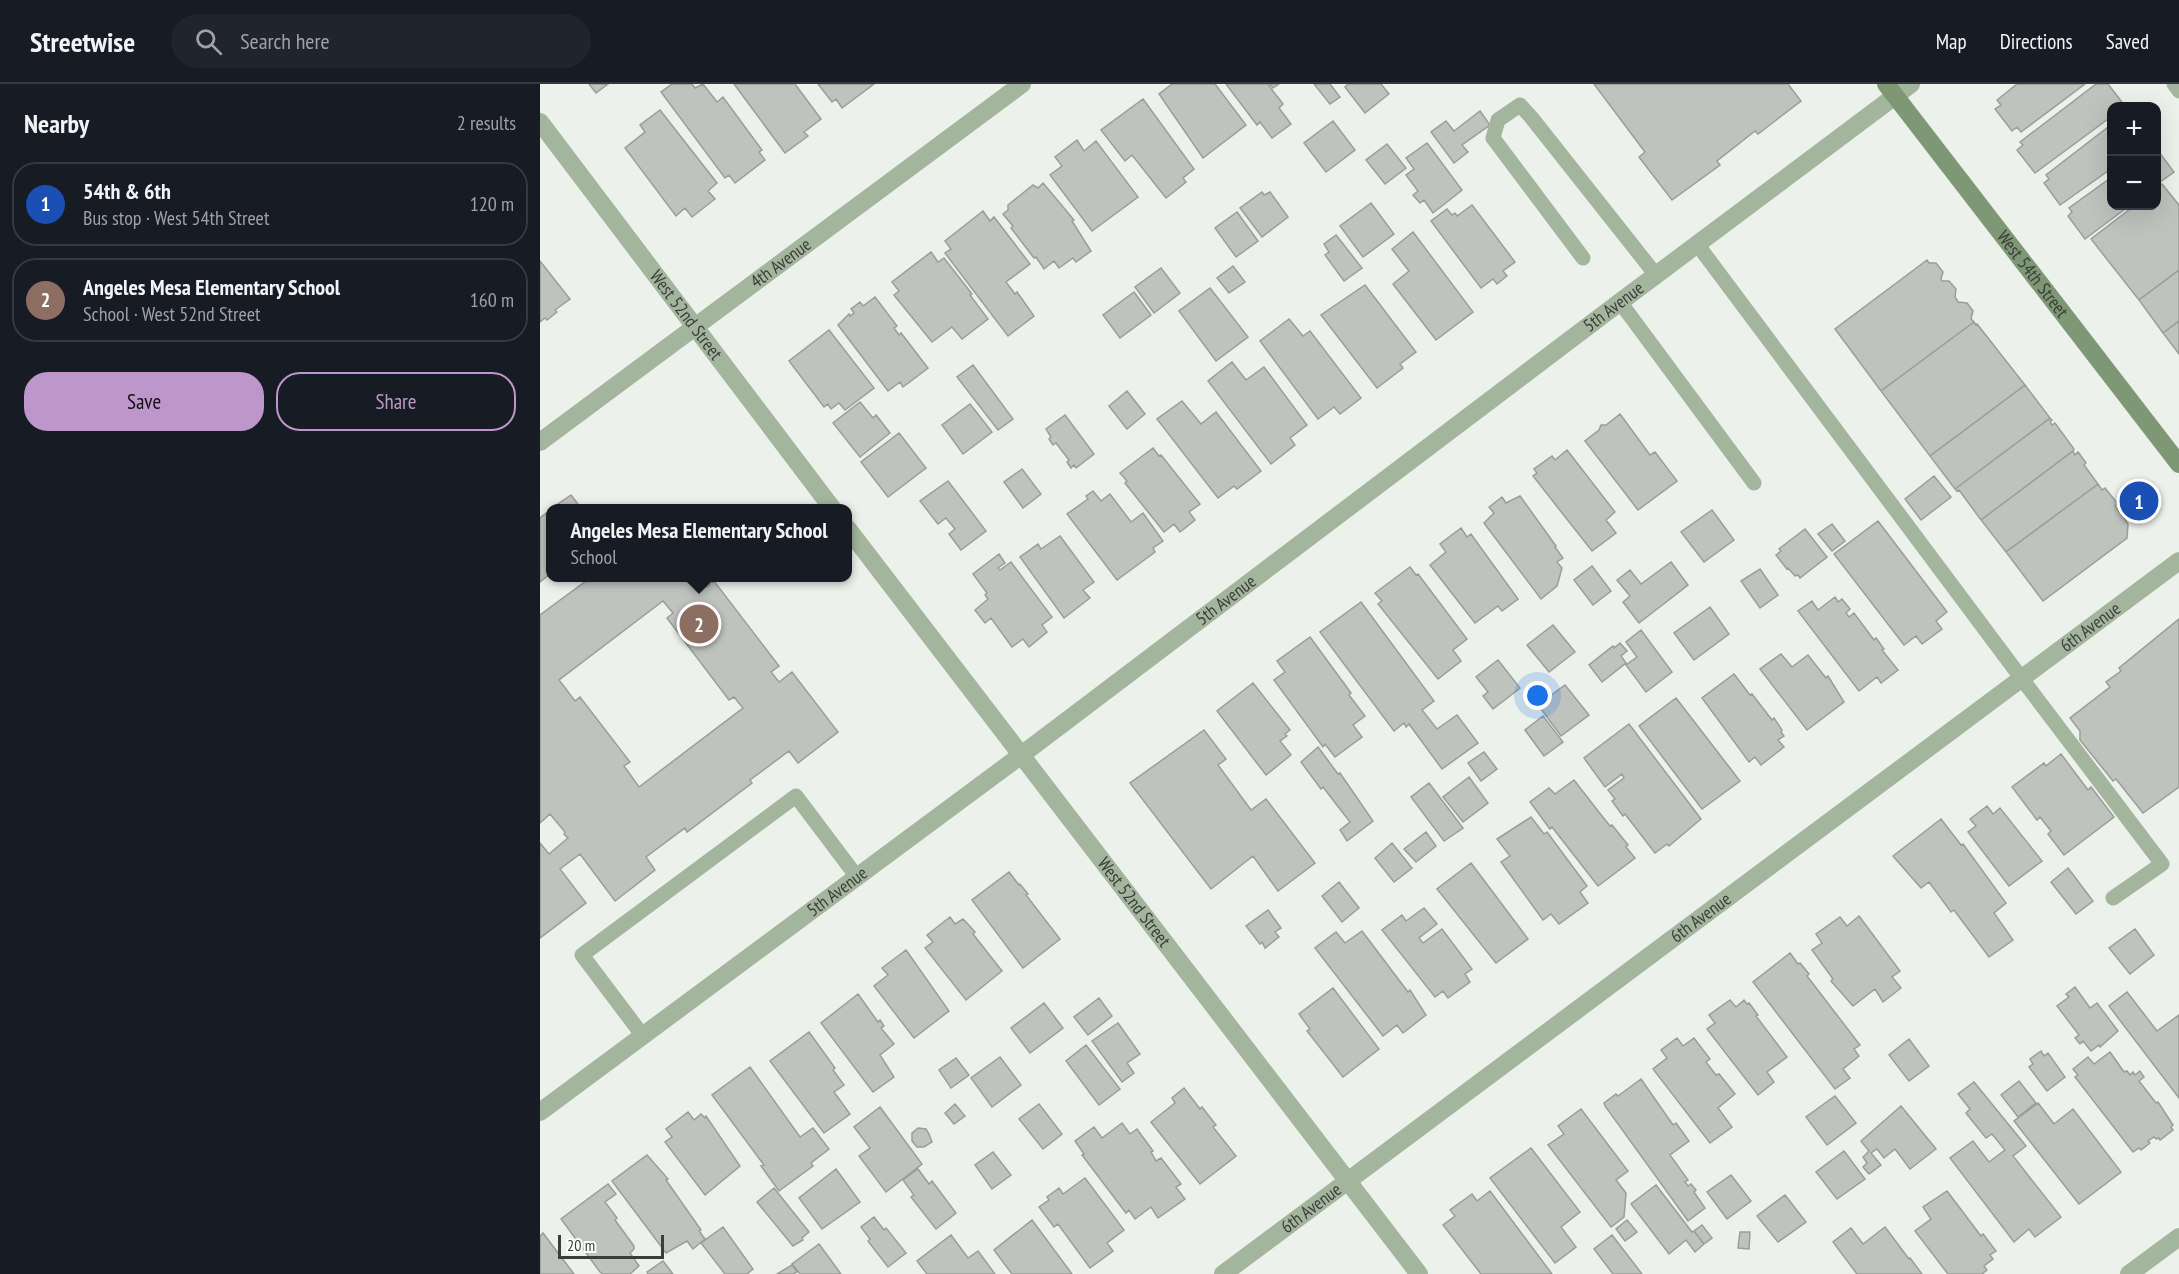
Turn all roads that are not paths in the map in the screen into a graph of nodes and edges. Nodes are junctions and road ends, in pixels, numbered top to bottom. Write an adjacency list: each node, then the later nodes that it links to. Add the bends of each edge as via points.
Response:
1 (1022, 84): 11 (street, 4th Avenue)
2 (1911, 84): 4 (street, 5th Avenue)
3 (2174, 84): 5 (lane)
4 (1891, 90): 7 (street, 5th Avenue); 13 (street, West 54th Street)
5 (2179, 91)
6 (540, 122): 11 (street, West 52nd Street)
7 (1697, 244): 9 (street, 5th Avenue); 18 (lane)
8 (1583, 258): 9 (lane, via 1493,138 1497,120 1520,105)
9 (1656, 275): 10 (street, 5th Avenue)
10 (1620, 302): 14 (lane); 19 (street, 5th Avenue)
11 (693, 327): 12 (street, 4th Avenue); 15 (street, West 52nd Street)
12 (540, 442)
13 (2179, 464)
14 (1754, 483)
15 (829, 504)
16 (852, 534): 19 (street, West 52nd Street)
17 (2179, 561): 18 (street, 6th Avenue)
18 (2022, 679): 21 (lane, via 2162,864); 24 (street, 6th Avenue)
19 (1020, 756): 20 (street, 5th Avenue); 24 (street, West 52nd Street)
20 (857, 877): 22 (street, 5th Avenue); 22 (lane, via 796,796 786,803 582,955)
21 (2113, 898)
22 (643, 1036): 23 (street, 5th Avenue)
23 (540, 1112)
24 (1347, 1181): 26 (street, 6th Avenue); 27 (street, West 52nd Street)
25 (2179, 1237): 28 (street)
26 (1223, 1274)
27 (1419, 1274)
28 (2129, 1274)

